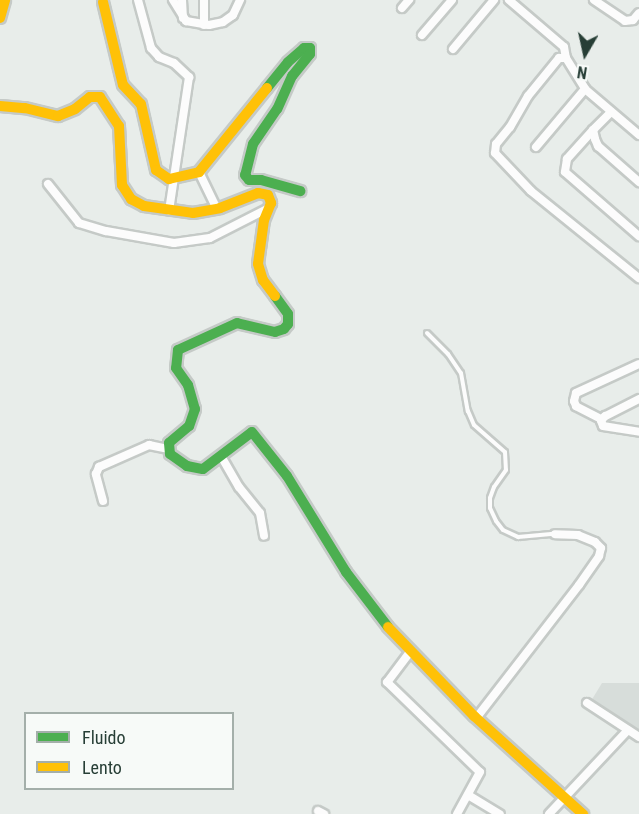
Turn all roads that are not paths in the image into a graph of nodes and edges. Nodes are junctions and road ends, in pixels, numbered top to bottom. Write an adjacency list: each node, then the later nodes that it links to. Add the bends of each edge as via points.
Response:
1 (5, 0): 15 (street)
2 (138, 0): 28 (street, via 151,48 189,76)
3 (173, 0): 16 (street)
4 (182, 0): 16 (street)
5 (204, 0): 17 (street)
6 (240, 0): 17 (street, via 233,15)
7 (409, 0): 13 (street)
8 (452, 0): 18 (street)
9 (494, 0): 19 (street)
10 (510, 0): 20 (street, via 564,47)
11 (594, 0): 14 (street, via 625,21)
12 (103, 2): 28 (street, via 123,85 145,115 152,160 160,175)
13 (402, 8)
14 (639, 14)
15 (0, 18)
16 (183, 18): 17 (street)
17 (204, 25)
18 (422, 36)
19 (453, 50)
20 (566, 58): 21 (street); 36 (street, via 559,58 528,96 496,144 495,153 531,191)
21 (585, 88): 23 (street); 26 (street)
22 (0, 106): 34 (street, via 58,116 90,97 100,97 117,121 124,190 139,204)
23 (611, 112): 24 (street); 25 (street)
24 (594, 135): 29 (street, via 598,146); 35 (street, via 567,159 565,172)
25 (639, 135)
26 (536, 147)
27 (200, 172): 28 (street); 31 (street, via 256,105 270,82 307,47 310,54 292,76 277,109 253,144 245,175 249,180); 33 (street)
28 (174, 179): 34 (street)
29 (639, 182)
30 (48, 184): 32 (street, via 79,223 174,243 210,238)
31 (300, 191)
32 (269, 208): 33 (street, via 271,200 262,193); 42 (street, via 258,268 288,314 288,324 275,332 237,323 178,350 175,365 188,385 195,409 189,426 171,441)
33 (217, 209): 34 (street)
34 (169, 211)
35 (639, 236)
36 (639, 278)
37 (428, 333): 45 (lane, via 461,373 474,425 505,452 506,470 490,498 496,521 503,530 518,537)
38 (639, 364): 40 (street, via 576,393 576,406)
39 (639, 399): 40 (street)
40 (602, 419): 41 (street, via 603,426)
41 (639, 432)
42 (168, 449): 43 (street, via 171,457 198,469 207,468); 44 (street, via 149,445 99,467 96,474)
43 (221, 456): 46 (street, via 260,513); 47 (street, via 252,432 287,476 346,572)
44 (103, 501)
45 (555, 534): 49 (street, via 578,535 595,542 601,548 599,556)
46 (264, 536)
47 (410, 652): 49 (street); 52 (street, via 387,682 480,772)
48 (587, 703): 50 (street)
49 (477, 717): 53 (street)
50 (628, 730): 51 (street); 53 (street)
51 (639, 736)
52 (468, 795): 54 (street); 55 (street)
53 (564, 798): 56 (street); 57 (street)
54 (457, 814)
55 (500, 814)
56 (549, 814)
57 (584, 814)

